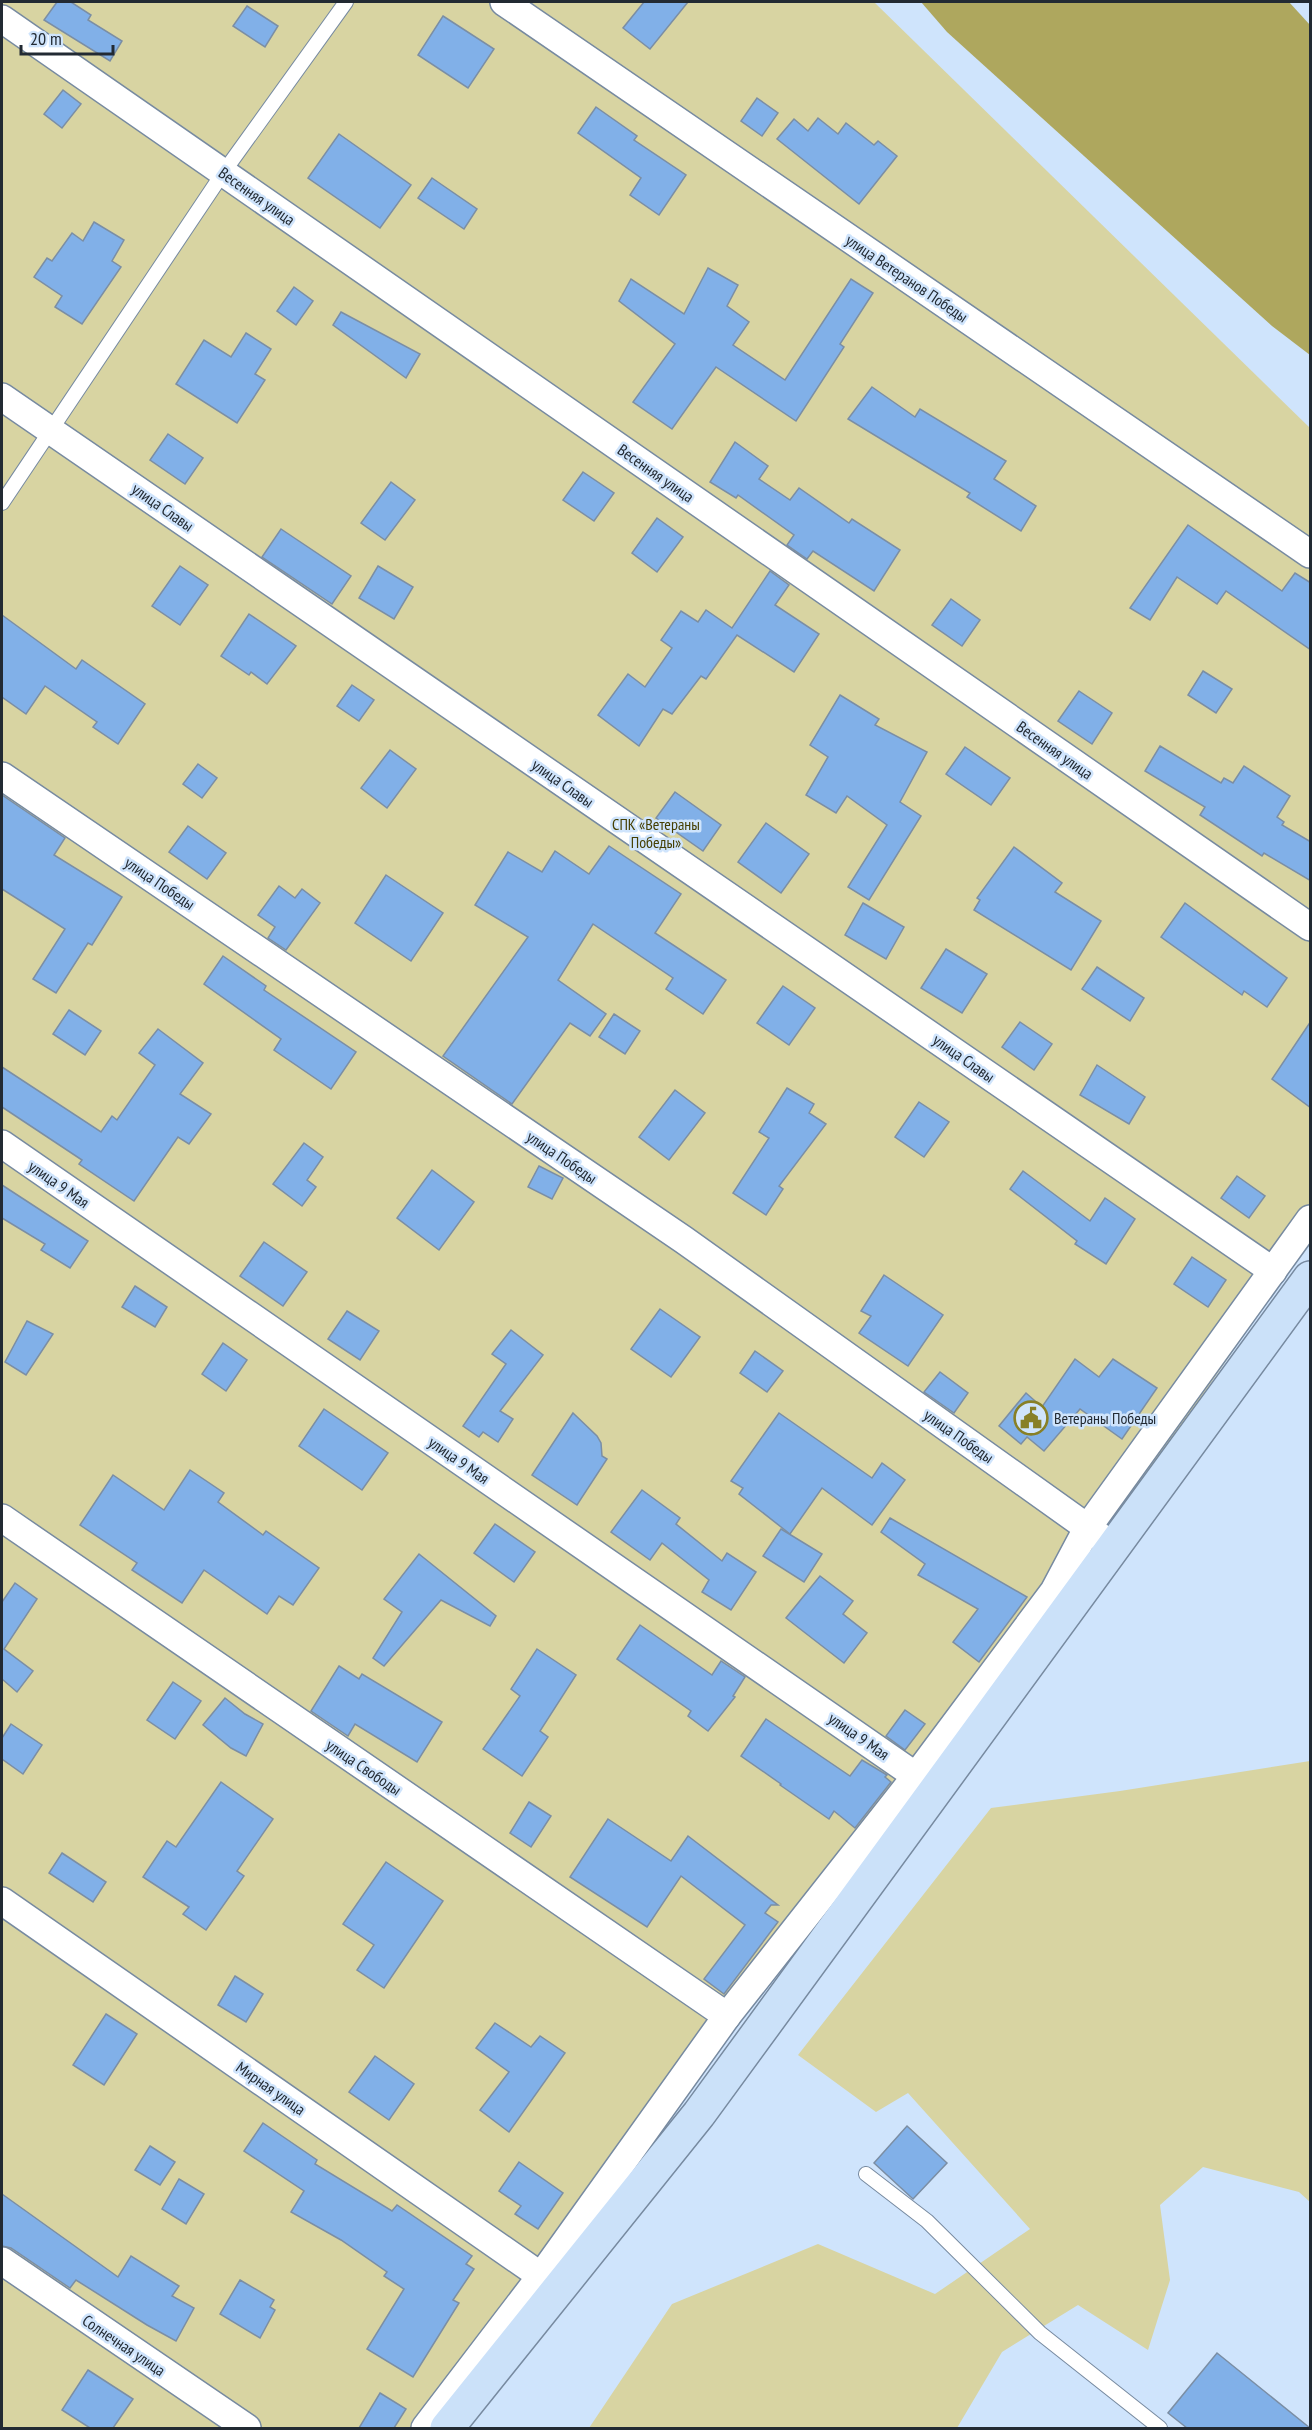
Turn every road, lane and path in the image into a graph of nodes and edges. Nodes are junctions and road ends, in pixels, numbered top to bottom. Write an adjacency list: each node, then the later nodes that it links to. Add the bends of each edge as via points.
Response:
1 (346, 2): 4 (lane)
2 (504, 2): 8 (street, улица Ветеранов Победы)
3 (2, 19): 4 (street, Весенняя улица)
4 (224, 173): 6 (lane); 10 (street, Весенняя улица)
5 (2, 397): 6 (street, улица Славы)
6 (52, 431): 7 (lane); 13 (street, улица Славы)
7 (2, 503)
8 (1311, 554)
9 (2, 776): 15 (street, улица Победы, via 684,1240)
10 (1311, 927)
11 (2, 1144): 17 (street, улица 9 Мая)
12 (1311, 1219): 13 (street)
13 (1292, 1280): 15 (street); 16 (street)
14 (2, 1518): 19 (street, улица Свободы)
15 (1088, 1527): 16 (street, улица Победы); 17 (street, via 1054,1591)
16 (1114, 1548): 25 (street, via 699,2114)
17 (916, 1776): 19 (street)
18 (2, 1901): 22 (street, Мирная улица)
19 (727, 2016): 22 (street)
20 (866, 2175): 26 (lane, via 927,2221 1040,2333)
21 (2, 2260): 23 (street, Солнечная улица)
22 (541, 2276): 24 (street)
23 (247, 2428)
24 (425, 2428)
25 (447, 2428)
26 (1160, 2428)

